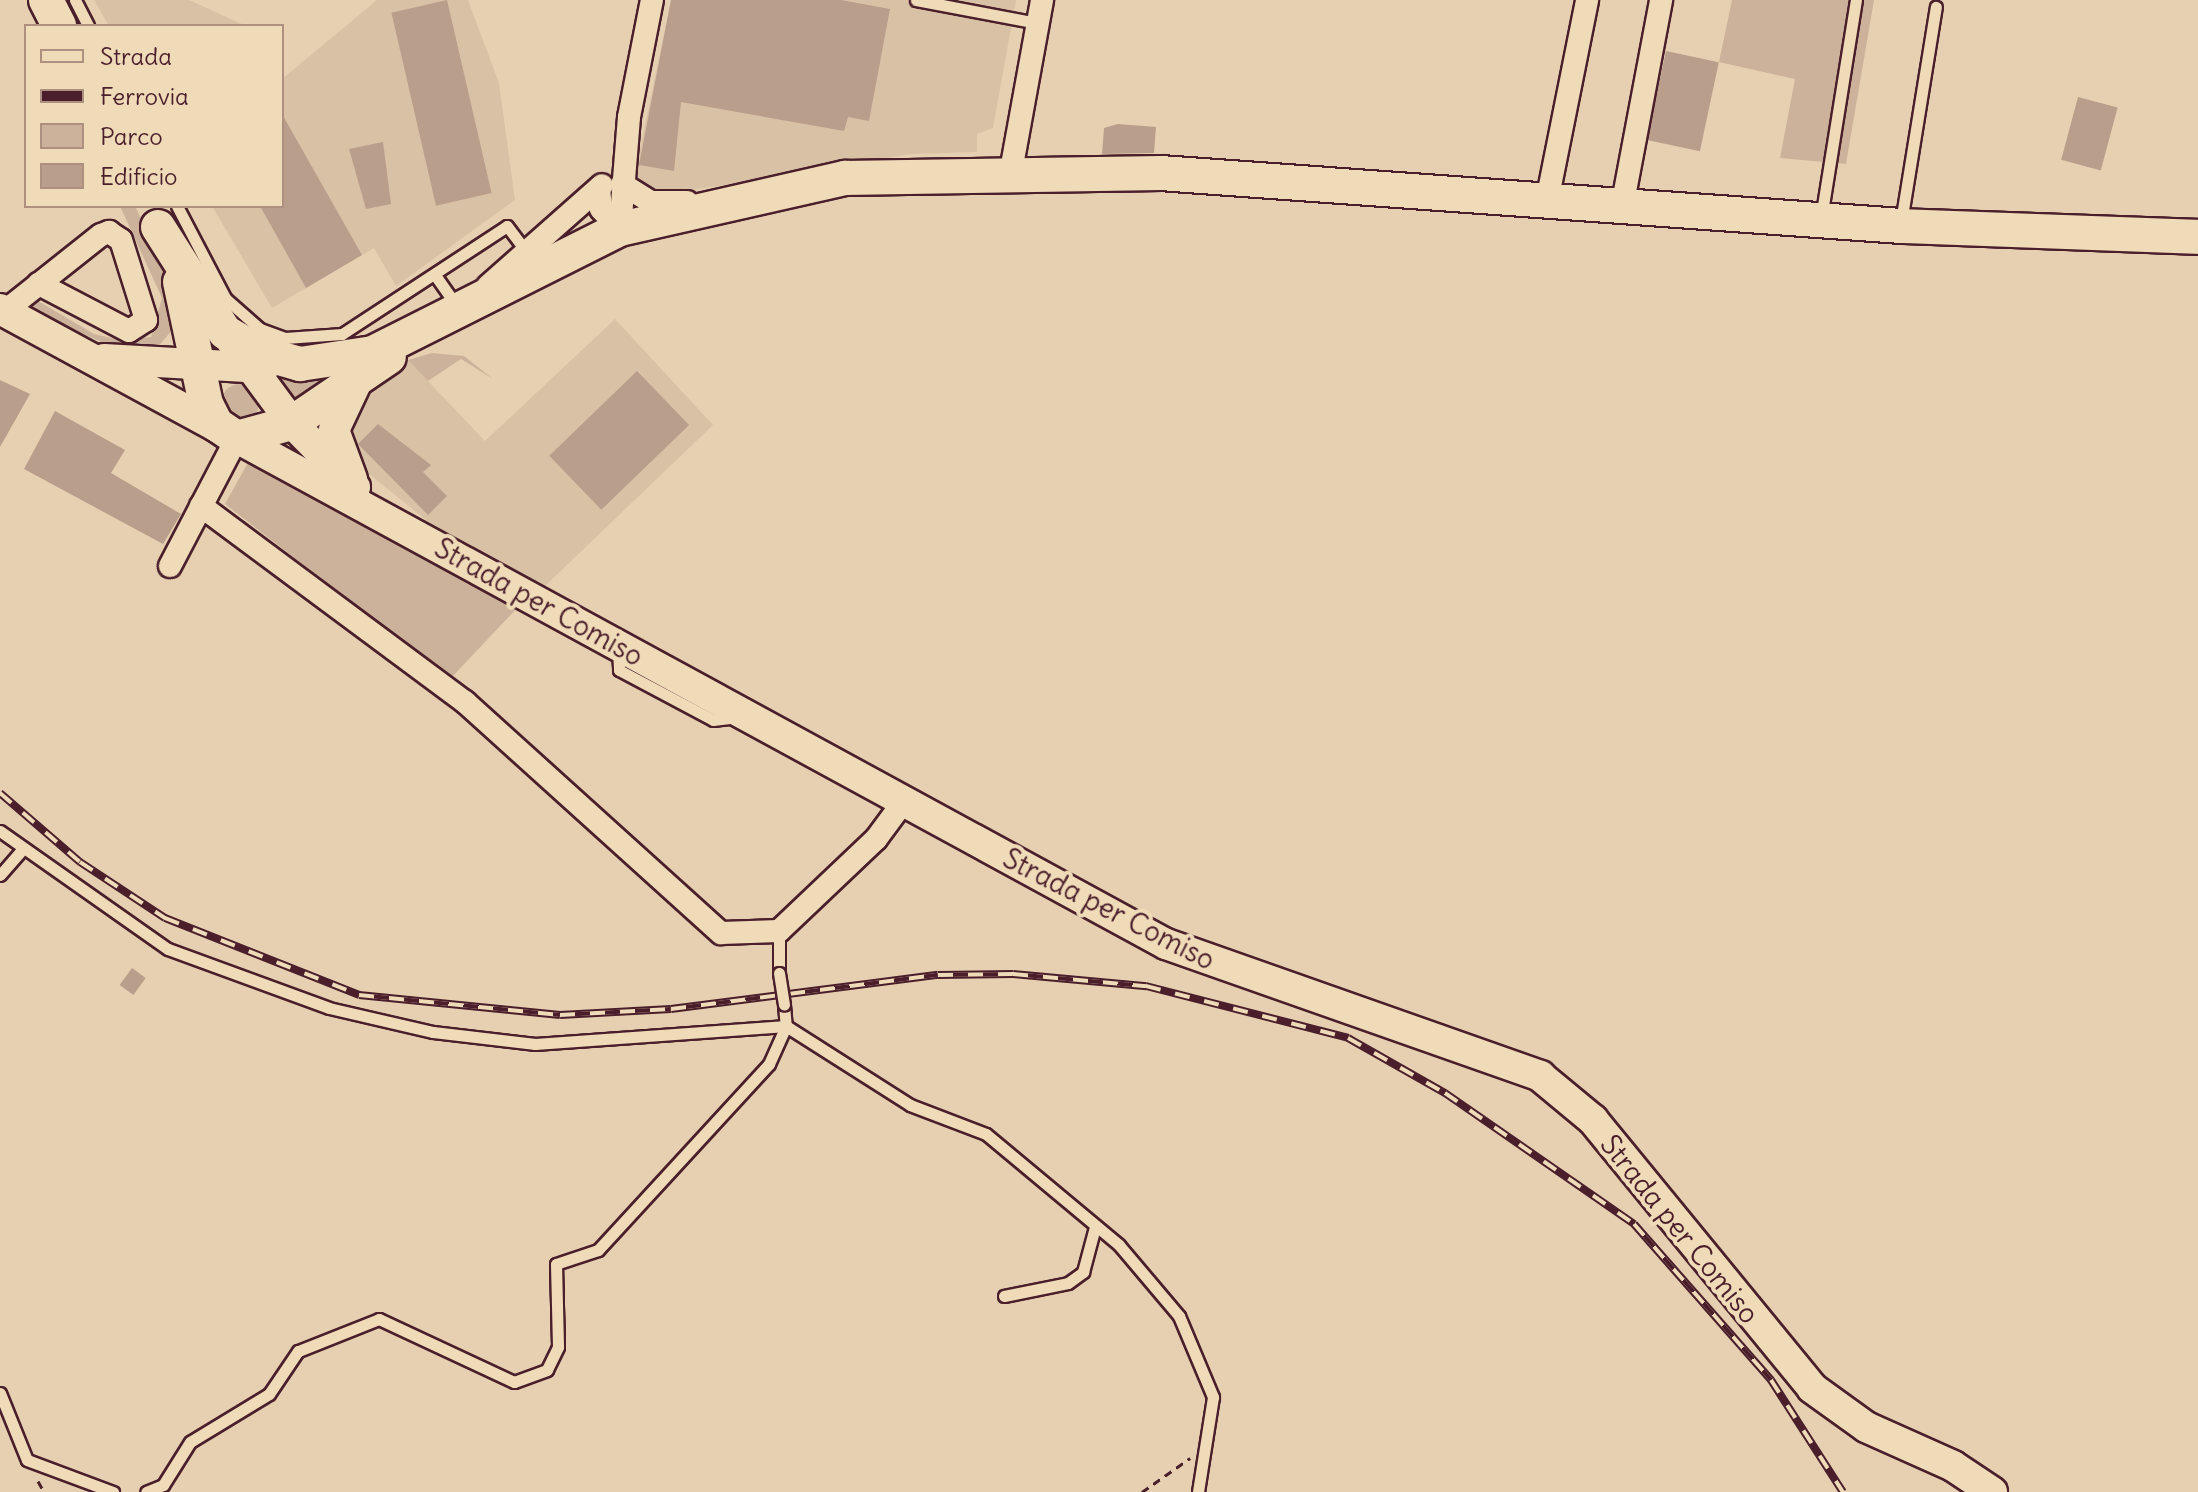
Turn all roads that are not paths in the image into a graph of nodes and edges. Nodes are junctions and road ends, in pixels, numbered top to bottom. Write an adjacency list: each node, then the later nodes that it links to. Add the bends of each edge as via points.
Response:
1 (46, 0): 11 (main road)
2 (75, 0): 12 (lane)
3 (652, 0): 13 (street)
4 (916, 0): 10 (lane)
5 (1042, 0): 10 (street)
6 (1587, 0): 17 (street)
7 (1661, 0): 19 (street)
8 (1856, 0): 21 (lane)
9 (1936, 7): 22 (lane)
10 (1038, 23): 14 (street)
11 (58, 24)
12 (87, 24)
13 (629, 117): 15 (street); 16 (street)
14 (1011, 171): 17 (main road); 18 (main road, via 845,178)
15 (622, 184): 18 (street, via 651,202); 23 (street)
16 (599, 189): 23 (street, via 606,220); 25 (street)
17 (1548, 196): 19 (main road)
18 (728, 200): 23 (main road)
19 (1623, 202): 21 (main road)
20 (161, 213): 26 (lane, via 225,298 260,329 285,338 342,334); 29 (main road); 31 (main road)
21 (1821, 218): 22 (main road)
22 (1901, 226): 24 (main road)
23 (620, 229): 28 (main road)
24 (2198, 237)
25 (525, 250): 26 (lane, via 507,226); 28 (street)
26 (435, 275): 28 (lane)
27 (39, 284): 27 (street, via 129,331 146,320 114,233 101,235); 30 (street)
28 (469, 300): 33 (main road, via 373,353); 37 (main road)
29 (188, 306): 34 (main road, via 169,350); 35 (main road)
30 (2, 310): 32 (main road)
31 (225, 332): 33 (main road, via 261,353); 36 (main road)
32 (68, 347): 34 (main road); 39 (main road, Strada per Comiso)
33 (300, 364): 36 (main road)
34 (141, 365): 35 (main road)
35 (198, 368): 36 (main road); 39 (main road)
36 (258, 379): 38 (main road); 39 (main road, via 263,422); 39 (main road, via 214,386)
37 (358, 379): 38 (main road); 40 (main road, via 334,430 340,459)
38 (292, 423): 39 (main road); 40 (main road)
39 (227, 430): 41 (street); 42 (main road, Strada per Comiso)
40 (366, 496): 42 (main road)
41 (201, 506): 43 (street); 48 (street, via 465,702 706,923 721,933)
42 (424, 538): 44 (main road, Strada per Comiso)
43 (170, 566)
44 (904, 801): 48 (street, via 876,839); 56 (main road, Strada per Comiso, via 1211,964 1540,1076 1593,1120 1812,1388 1866,1427 1953,1466)
45 (0, 831): 46 (lane)
46 (21, 851): 47 (lane); 49 (lane, via 168,949 343,1012 535,1044)
47 (0, 875)
48 (779, 931): 49 (lane, bridge)
49 (786, 1026): 50 (lane, via 910,1105 986,1134); 54 (lane, via 769,1064 598,1250 556,1264 558,1347 547,1370 514,1382 379,1319 298,1351 269,1394 190,1442 163,1485)
50 (1095, 1227): 51 (lane, via 1083,1272 1068,1283); 55 (lane, via 1179,1316 1206,1369 1212,1408)
51 (1004, 1296)
52 (0, 1393): 53 (lane, via 27,1460)
53 (113, 1492)
54 (146, 1492)
55 (1198, 1492)
56 (1992, 1492)

